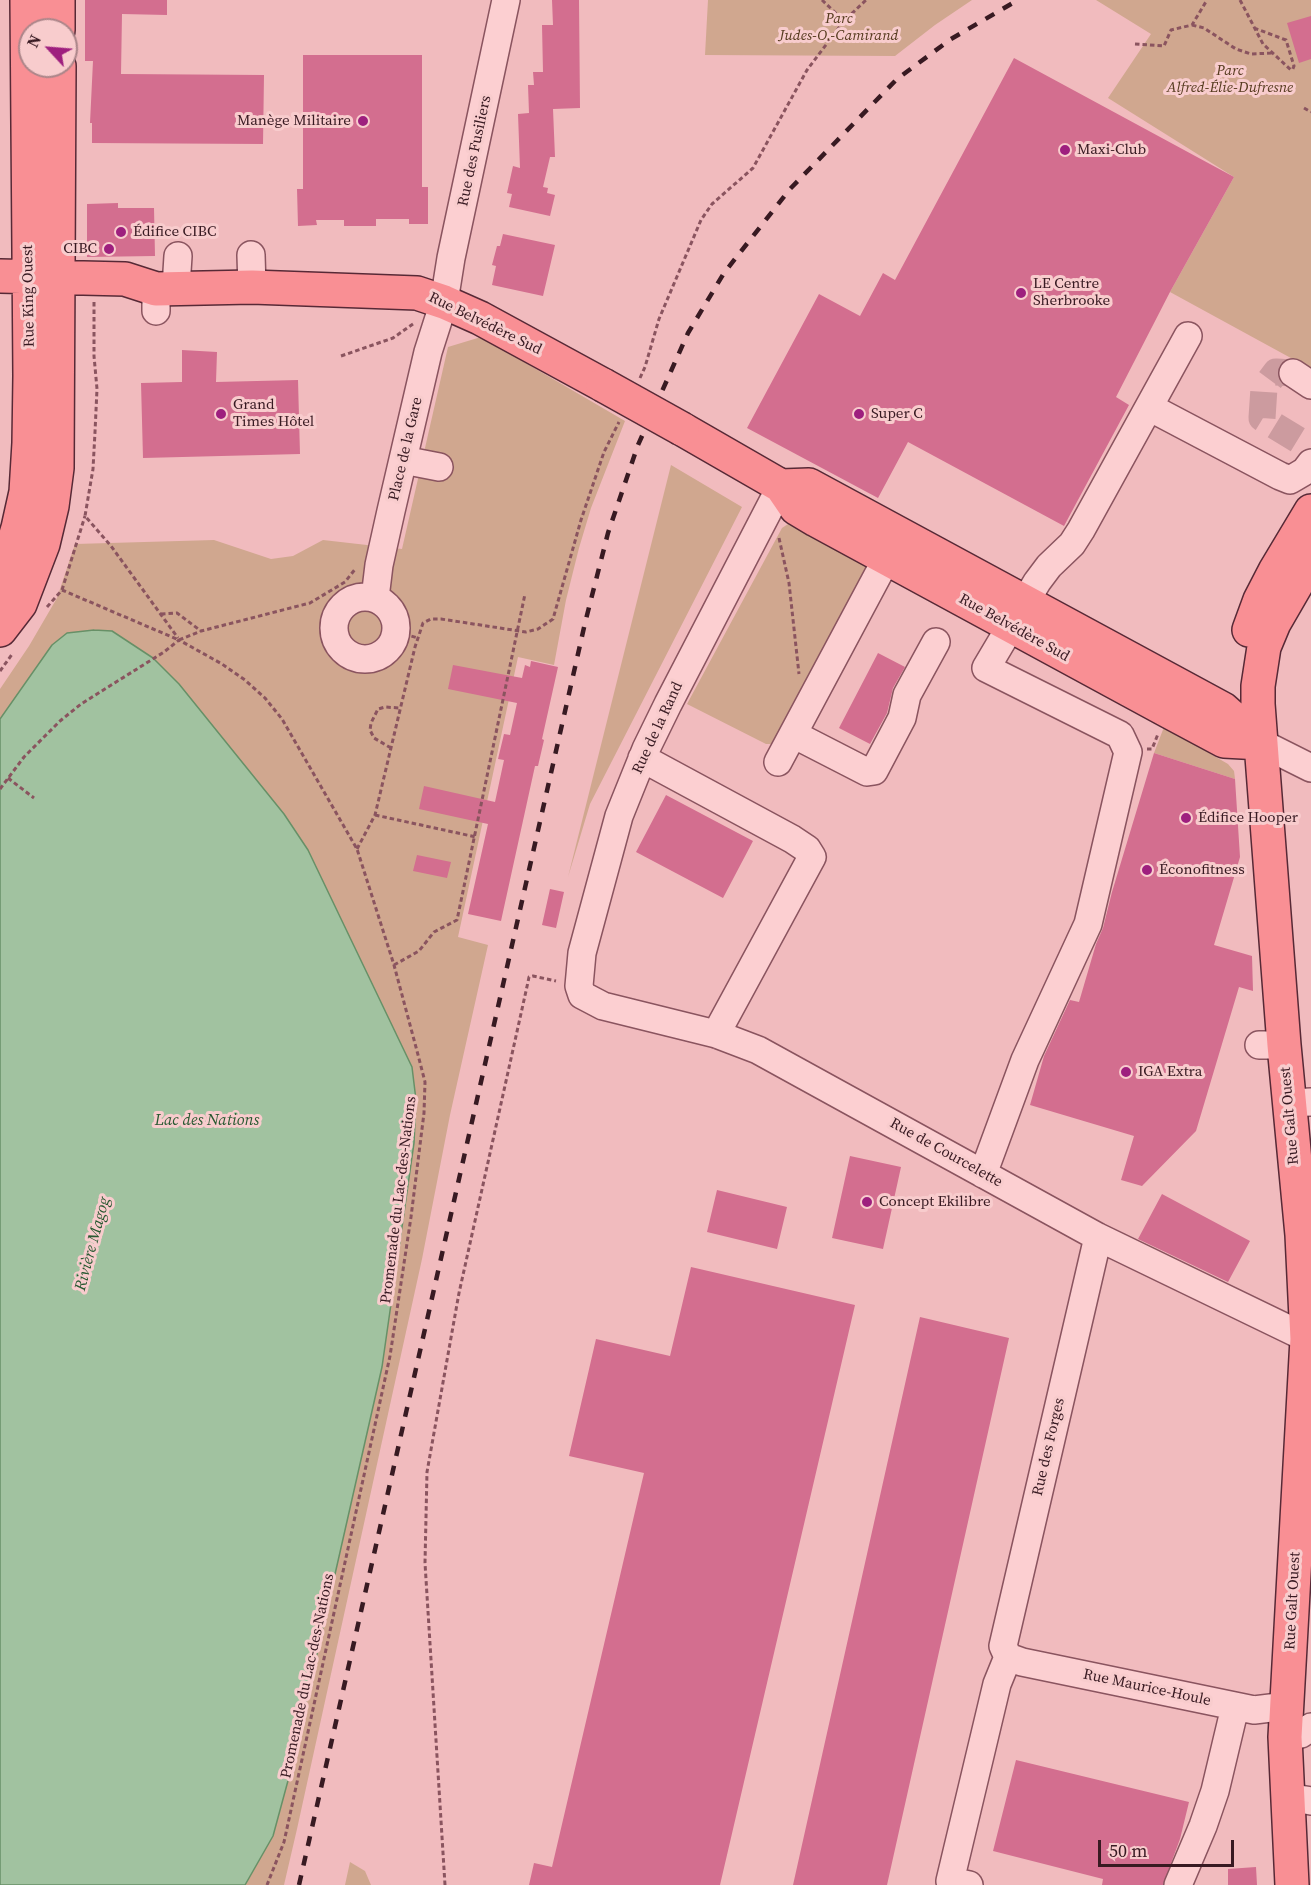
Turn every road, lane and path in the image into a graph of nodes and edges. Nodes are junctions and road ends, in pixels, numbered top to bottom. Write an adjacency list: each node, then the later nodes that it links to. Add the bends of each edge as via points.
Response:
1 (27, 0): 18 (main road, Rue King Ouest)
2 (58, 0): 8 (main road)
3 (506, 0): 20 (street, Rue des Fusiliers, via 488,38)
4 (822, 0): 9 (path)
5 (866, 0): 9 (path)
6 (1207, 0): 10 (path)
7 (1240, 0): 11 (path)
8 (58, 18)
9 (844, 21): 24 (path, via 807,70 753,168 712,204 701,220 659,319)
10 (1192, 25): 12 (path, via 1171,30 1164,46); 13 (path, via 1204,28 1236,49 1251,54)
11 (1254, 28): 13 (path); 13 (path, via 1286,40 1292,71)
12 (1135, 44)
13 (1272, 53)
14 (57, 78): 18 (main road, Rue King Ouest)
15 (1304, 108): 16 (path)
16 (1311, 112)
17 (166, 286): 18 (main road, Rue Belvédère Sud, via 125,279); 19 (main road, Rue Belvédère Sud, via 129,302); 20 (main road, Rue Belvédère Sud, via 252,271 417,293)
18 (29, 288): 19 (main road, Rue Belvédère Sud); 37 (main road, Rue King Ouest, via 26,492); 47 (main road, Rue King Ouest, via 58,434 52,506 43,544)
19 (94, 301): 32 (path, via 97,389 93,469)
20 (444, 302): 27 (street, Place de la Gare, via 428,352); 30 (main road, Rue Belvédère Sud, bridge, via 508,333)
21 (415, 323): 23 (path, via 393,338)
22 (1188, 336): 25 (street)
23 (341, 356)
24 (640, 378)
25 (1149, 407): 28 (street, via 1290,480); 43 (street, via 1081,530 1049,566)
26 (620, 420): 45 (path, via 604,452 581,520 553,619 538,629)
27 (404, 460): 29 (street); 36 (street, Place de la Gare)
28 (1311, 463)
29 (439, 467)
30 (781, 486): 33 (street, Rue de la Rand); 34 (main road, Rue Belvédère Sud, via 796,508); 43 (main road, Rue Belvédère Sud, via 809,485)
31 (1311, 511): 55 (main road, Rue Galt Ouest, via 1260,600 1243,645 1243,703)
32 (85, 516): 38 (path); 42 (path)
33 (760, 525): 52 (path, via 780,539); 58 (street, Rue de la Rand)
34 (887, 558): 43 (main road, Rue Belvédère Sud); 52 (street)
35 (1311, 559): 55 (main road, Rue Galt Ouest, via 1264,647 1258,686)
36 (380, 565): 40 (street, Place de la Gare); 44 (path, via 360,564 345,582 310,603)
37 (0, 588)
38 (62, 590): 41 (path); 48 (path, Promenade du Lac-des-Nations)
39 (525, 594): 45 (path)
40 (375, 598): 46 (street, via 392,611); 46 (street, via 355,598 339,611 334,630 341,649 349,656 369,660)
41 (43, 612)
42 (161, 614): 44 (path, via 177,613); 48 (path)
43 (1018, 614): 53 (main road, Rue Belvédère Sud); 55 (main road, Rue Belvédère Sud, via 1223,709); 57 (street, via 986,668 1120,735)
44 (201, 631): 48 (path)
45 (516, 631): 46 (path, via 431,619); 65 (path)
46 (407, 635): 51 (path)
47 (9, 637): 50 (path)
48 (179, 640): 61 (path, via 60,721); 66 (path, Promenade du Lac-des-Nations, via 222,664 265,698 282,719)
49 (936, 642): 54 (street, via 874,771 867,772)
50 (0, 671)
51 (400, 708): 56 (path); 56 (path, via 378,709 371,723 374,738)
52 (807, 708): 54 (street)
53 (1168, 711): 55 (main road, Rue Belvédère Sud, via 1224,741); 57 (path, via 1152,749)
54 (793, 734): 59 (street)
55 (1261, 743): 60 (street, Rue Belvédère Sud); 70 (main road, Rue Galt Ouest, via 1271,1045)
56 (391, 748): 64 (path)
57 (1128, 752): 71 (street, via 1088,924 1025,1060)
58 (642, 758): 68 (street, Rue de la Rand, via 619,816 582,953); 69 (street, via 792,839 812,857)
59 (778, 762)
60 (1311, 768)
61 (8, 778): 62 (path); 63 (path)
62 (0, 789)
63 (34, 798)
64 (375, 815): 65 (path); 66 (path)
65 (476, 837): 67 (path, via 457,920 434,932 419,951)
66 (357, 849): 67 (path, Promenade du Lac-des-Nations)
67 (394, 965): 79 (path, Promenade du Lac-des-Nations, via 425,1082 411,1217 385,1379 284,1842)
68 (579, 986): 69 (street, Rue de Courcelette, via 582,995 603,1006); 80 (path, via 530,977 459,1293 427,1472 425,1563)
69 (716, 1034): 71 (street, Rue de Courcelette, via 758,1050)
70 (1300, 1102): 73 (main road, Rue Galt Ouest, via 1302,1236)
71 (983, 1173): 72 (street, Rue de Courcelette)
72 (1098, 1237): 73 (street, Rue de Courcelette); 74 (street, Rue des Forges, via 1003,1646)
73 (1309, 1340): 76 (main road, Rue Galt Ouest)
74 (1008, 1657): 75 (street, Rue Maurice-Houle); 78 (street, via 998,1684)
75 (1235, 1707): 76 (street, Rue Maurice-Houle); 81 (street, via 1215,1791)
76 (1296, 1715): 77 (main road, Rue Galt Ouest)
77 (1299, 1799): 82 (main road, Rue Galt Ouest)
78 (956, 1884)
79 (267, 1885)
80 (445, 1885)
81 (1178, 1885)
82 (1292, 1885)

